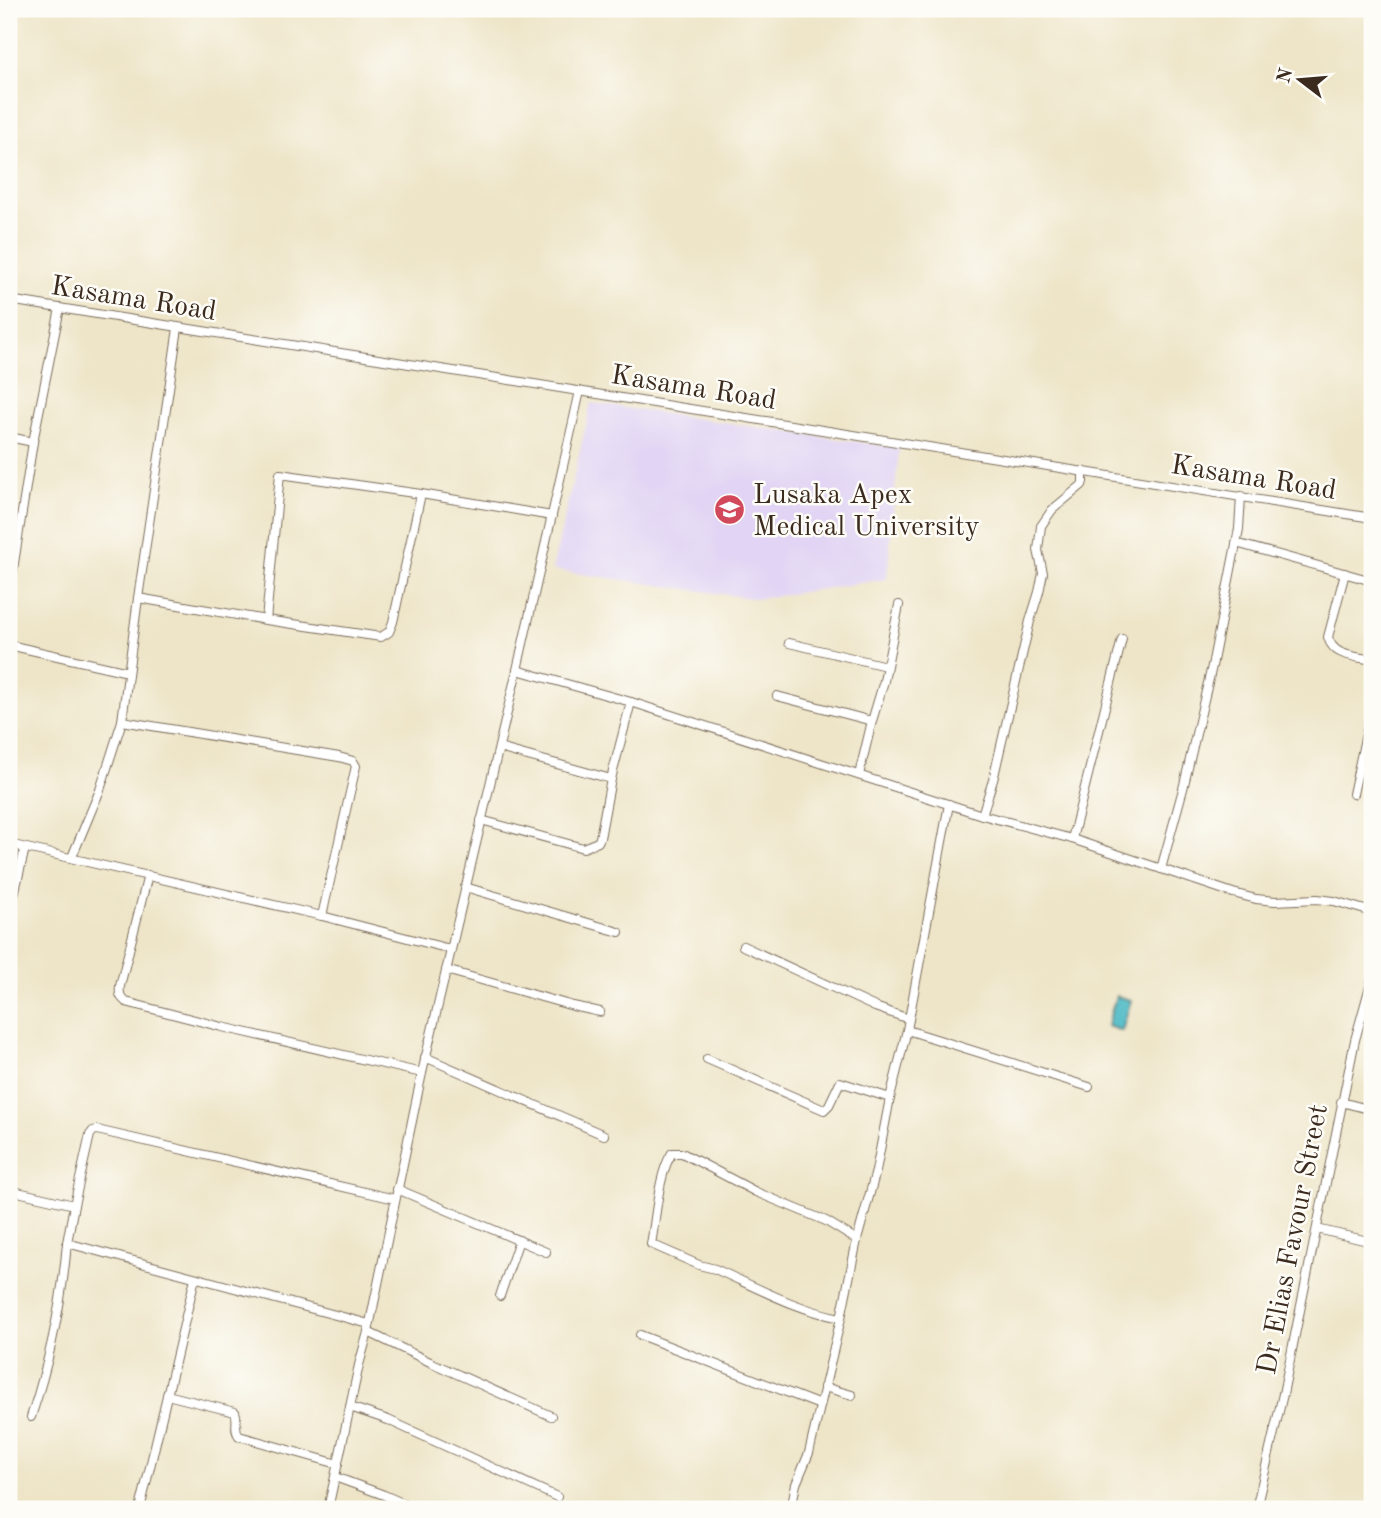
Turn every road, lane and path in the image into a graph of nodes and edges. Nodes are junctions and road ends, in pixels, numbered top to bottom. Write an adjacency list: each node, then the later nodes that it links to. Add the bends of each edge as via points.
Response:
1 (9, 300): 2 (street, Kasama Road)
2 (60, 308): 3 (street, Kasama Road); 6 (street)
3 (178, 328): 4 (street, Kasama Road); 17 (street)
4 (580, 391): 7 (street, Kasama Road); 10 (street)
5 (9, 437): 6 (street)
6 (33, 442): 14 (street)
7 (1083, 471): 9 (street, Kasama Road); 37 (street, via 1082,485 1052,510 1041,526 1040,592)
8 (421, 494): 10 (street); 19 (street, via 389,632 381,637); 19 (street, via 280,474)
9 (1241, 496): 11 (street, Kasama Road); 12 (street)
10 (552, 516): 25 (street)
11 (1372, 518)
12 (1236, 543): 13 (street); 43 (street, via 1209,678)
13 (1345, 573): 15 (street); 23 (street, via 1330,644 1338,652)
14 (11, 575): 16 (street)
15 (1372, 581)
16 (9, 595)
17 (138, 598): 19 (street); 26 (street)
18 (899, 605): 24 (street)
19 (266, 620)
20 (1122, 639): 39 (street)
21 (789, 643): 24 (street)
22 (9, 645): 26 (street)
23 (1372, 660)
24 (886, 666): 30 (street)
25 (517, 670): 28 (street); 32 (street)
26 (128, 672): 31 (street)
27 (777, 696): 30 (street)
28 (631, 702): 33 (street); 34 (street)
29 (1372, 706): 35 (street)
30 (872, 721): 33 (street)
31 (122, 722): 42 (street); 48 (street, via 353,761 356,766)
32 (499, 748): 34 (street); 38 (street)
33 (859, 775): 36 (street)
34 (611, 779): 38 (street, via 600,838 583,848)
35 (1353, 794)
36 (949, 804): 37 (street); 56 (street)
37 (982, 815): 39 (street)
38 (481, 820): 45 (street)
39 (1073, 839): 43 (street)
40 (9, 844): 41 (street)
41 (24, 848): 42 (street); 47 (street)
42 (72, 857): 44 (street)
43 (1161, 869): 46 (street, via 1256,898 1334,901)
44 (148, 875): 48 (street); 61 (street, via 120,986 126,1002)
45 (465, 887): 49 (street); 51 (street)
46 (1372, 912)
47 (9, 916)
48 (322, 916): 51 (street)
49 (619, 932)
50 (743, 946): 56 (street)
51 (450, 948): 52 (street)
52 (446, 970): 54 (street); 59 (street)
53 (1372, 979): 55 (street, Dr Elias Favour Street)
54 (600, 1012)
55 (1362, 1018): 57 (street); 64 (street, Dr Elias Favour Street)
56 (909, 1019): 58 (street)
57 (1372, 1021)
58 (907, 1030): 62 (street); 63 (street)
59 (425, 1057): 61 (street); 66 (street)
60 (707, 1059): 63 (street, via 824,1110 840,1082)
61 (422, 1073): 67 (street)
62 (1089, 1087)
63 (890, 1098): 73 (street)
64 (1341, 1101): 65 (street); 71 (street, Dr Elias Favour Street)
65 (1372, 1110)
66 (604, 1135)
67 (397, 1189): 69 (street); 72 (street)
68 (9, 1190): 70 (street)
69 (396, 1199): 70 (street, via 97,1130 90,1135); 80 (street)
70 (74, 1205): 75 (street)
71 (1317, 1229): 74 (street); 97 (street, Dr Elias Favour Street)
72 (519, 1240): 76 (street); 78 (street)
73 (856, 1240): 79 (street); 79 (street, via 826,1221 755,1192 682,1153 672,1153 668,1160 651,1244 807,1309)
74 (1372, 1242)
75 (67, 1243): 77 (street); 88 (street, via 60,1304)
76 (546, 1252)
77 (195, 1278): 80 (street); 83 (street)
78 (500, 1296)
79 (841, 1318): 82 (street)
80 (368, 1328): 86 (street); 87 (street, via 430,1362)
81 (640, 1335): 85 (street)
82 (824, 1387): 84 (street); 85 (street)
83 (167, 1395): 89 (street, via 235,1412 237,1433 244,1438); 93 (street)
84 (852, 1395)
85 (820, 1405): 92 (street)
86 (350, 1407): 89 (street); 91 (street)
87 (551, 1416)
88 (31, 1417)
89 (338, 1464): 90 (street)
90 (335, 1477): 94 (street); 95 (street)
91 (557, 1497)
92 (791, 1507): 96 (street)
93 (139, 1509)
94 (328, 1509)
95 (416, 1509)
96 (802, 1509)
97 (1256, 1509)

